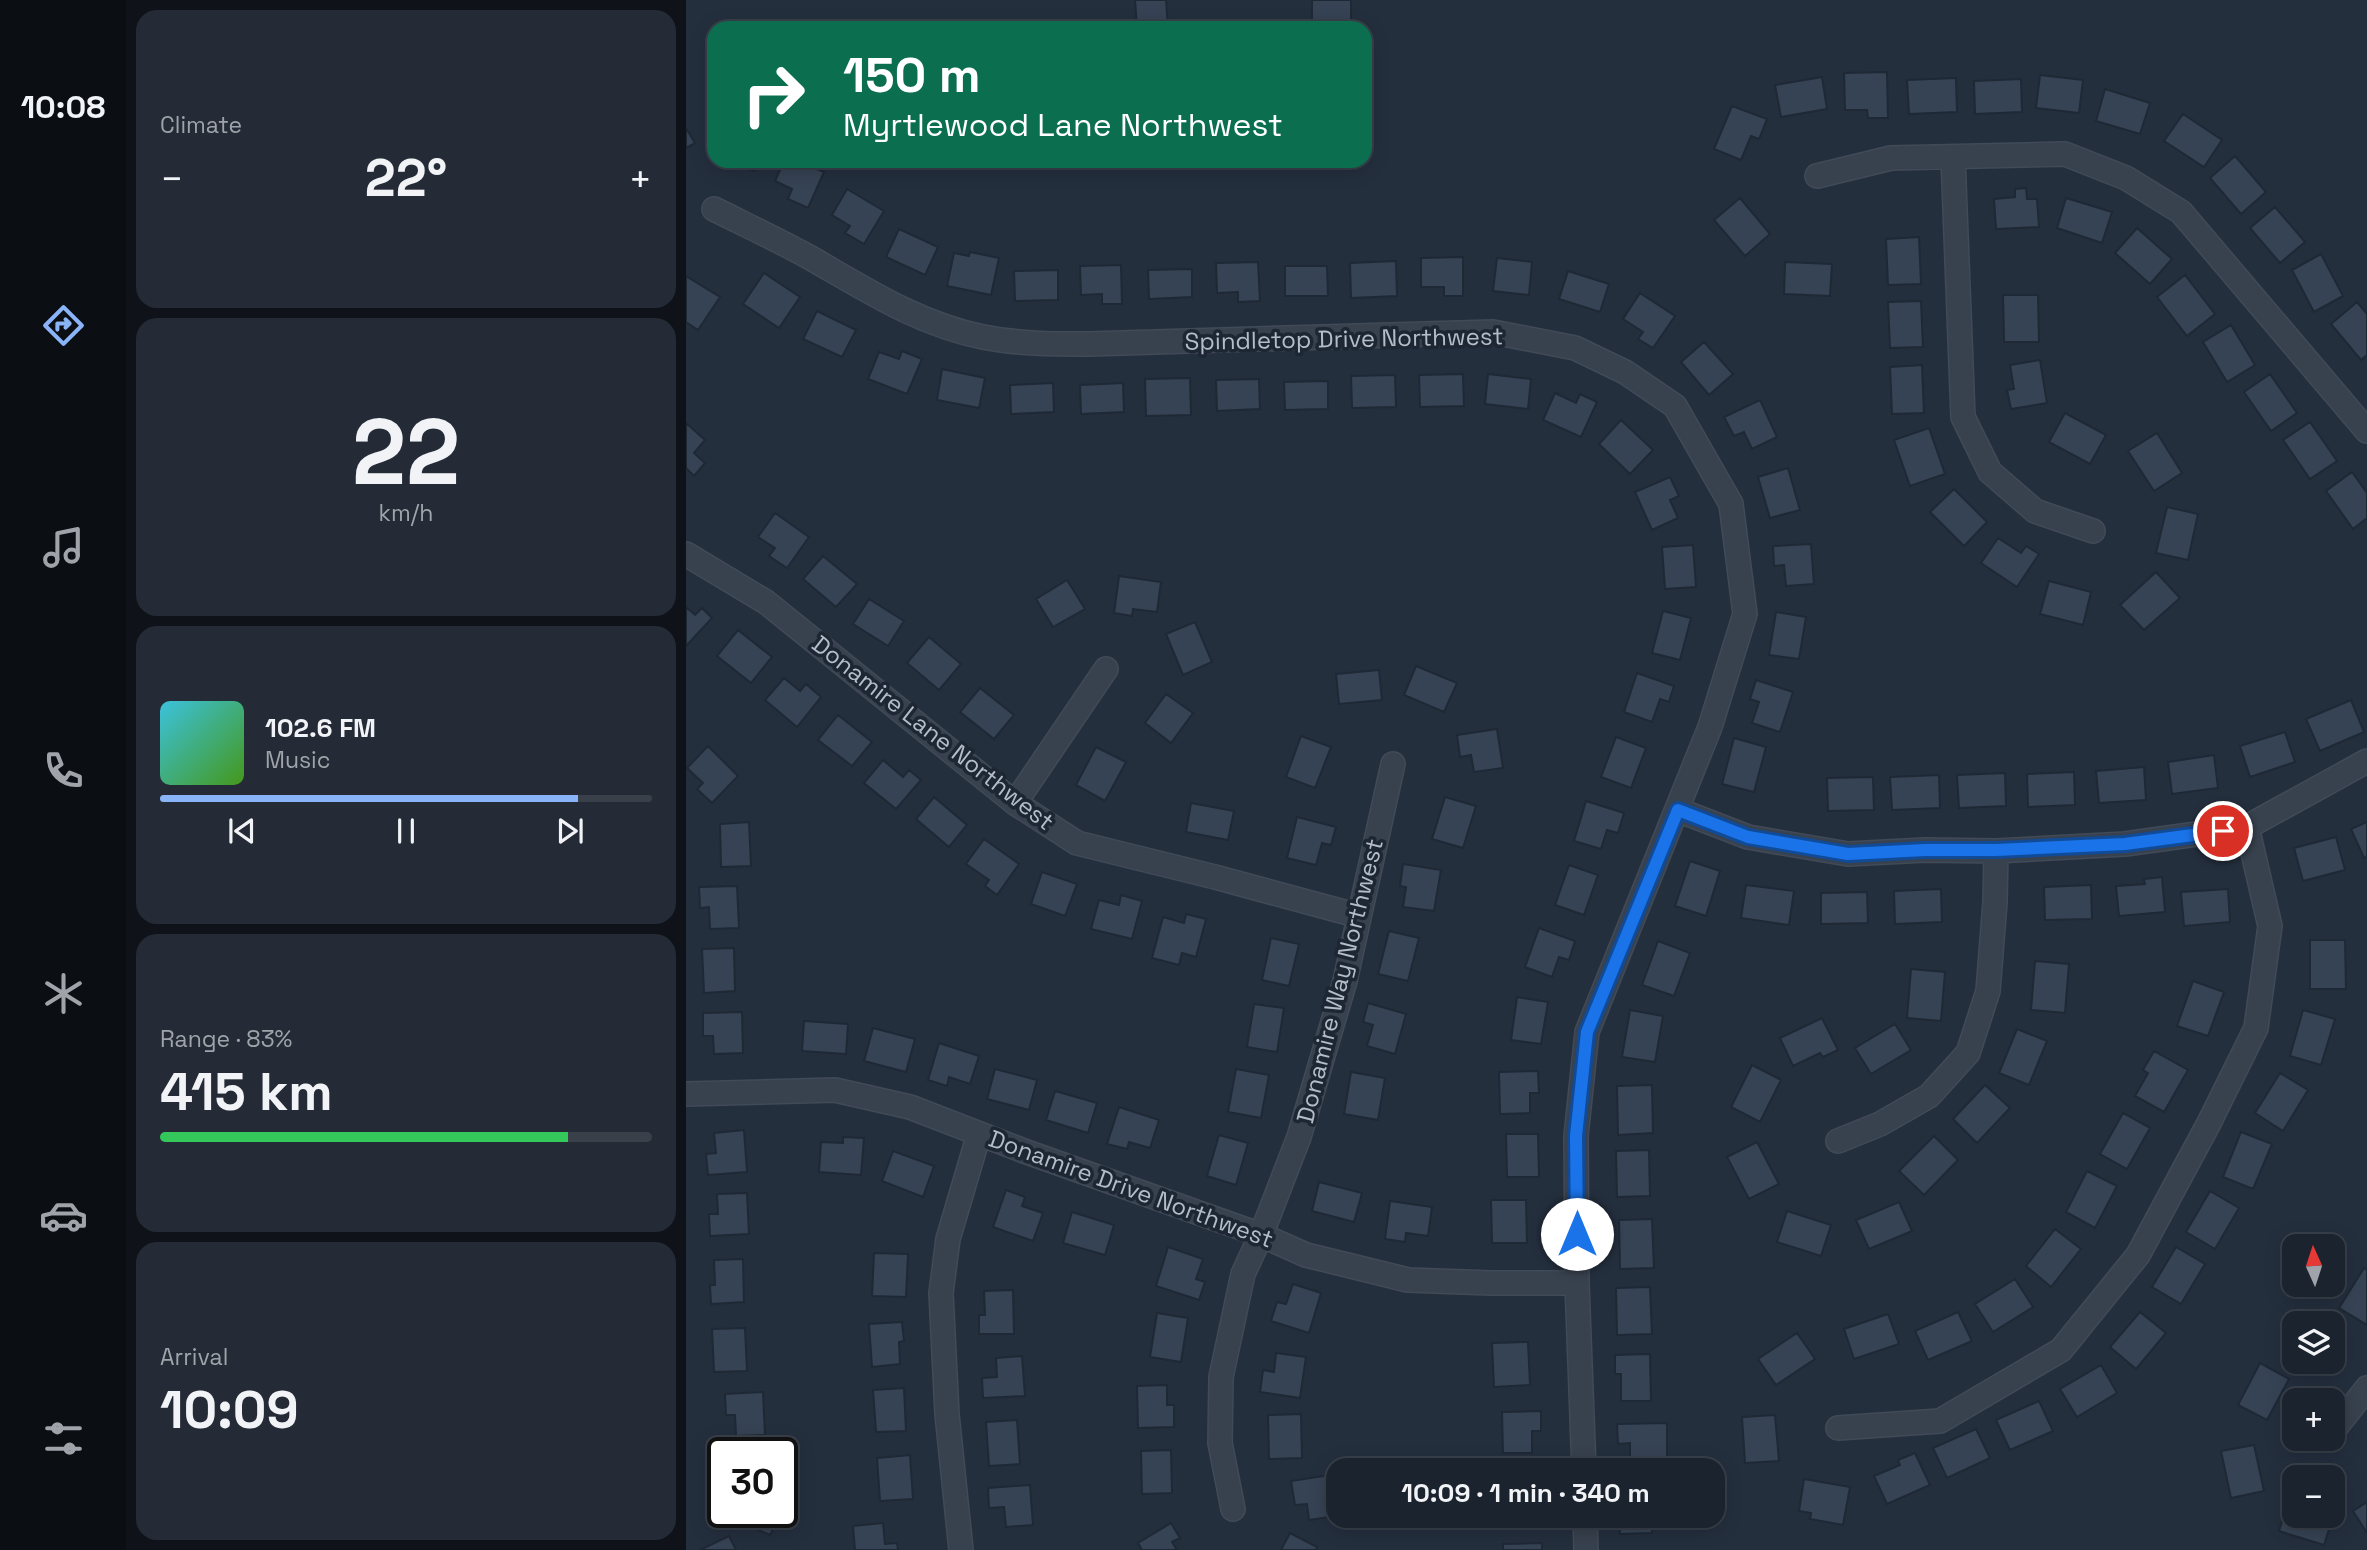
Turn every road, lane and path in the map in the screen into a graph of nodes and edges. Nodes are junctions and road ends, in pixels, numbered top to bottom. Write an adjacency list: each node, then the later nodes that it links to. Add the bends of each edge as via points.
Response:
1 (1953, 157): 2 (street, via 1891,158); 4 (street, via 2066,154 2126,178 2181,212); 5 (street, via 1962,417 1990,471 1999,479 2035,510)
2 (1817, 176)
3 (714, 209): 11 (street, Spindletop Drive Northwest, via 899,309 982,337 1089,344 1493,332 1575,348 1625,372 1675,406 1731,504 1745,614)
4 (2367, 431)
5 (2093, 531)
6 (686, 554): 10 (street, Donamire Lane Northwest, via 765,602)
7 (1106, 669): 10 (street)
8 (2367, 761): 12 (street)
9 (1393, 764): 14 (street, Donamire Way Northwest)
10 (1015, 803): 14 (street, Donamire Lane Northwest, via 1077,843)
11 (1678, 810): 13 (street, via 1748,837 1848,854); 19 (street, Spindletop Drive Northwest, via 1587,1032 1576,1136)
12 (2247, 827): 13 (street, via 2125,844); 22 (street, via 2270,926 2256,1028 2138,1255 2062,1350 1940,1421)
13 (1996, 850): 17 (street, via 1988,990 1968,1054 1929,1097)
14 (1359, 916): 18 (street, Donamire Way Northwest, via 1345,981 1299,1137)
15 (686, 1094): 16 (street, Donamire Drive Northwest, via 835,1090 909,1107)
16 (979, 1134): 18 (street, Donamire Drive Northwest); 26 (street, via 948,1239 940,1293)
17 (1838, 1141)
18 (1261, 1235): 19 (street, Donamire Drive Northwest, via 1306,1255 1408,1280); 24 (street, Donamire Way Northwest, via 1243,1274 1221,1377 1220,1443)
19 (1577, 1283): 23 (street, Spindletop Drive Northwest)
20 (2367, 1388): 21 (street)
21 (2345, 1416)
22 (1838, 1428)
23 (1584, 1458)
24 (1233, 1509)
25 (1585, 1528): 27 (street)
26 (961, 1550)
27 (1586, 1550)

